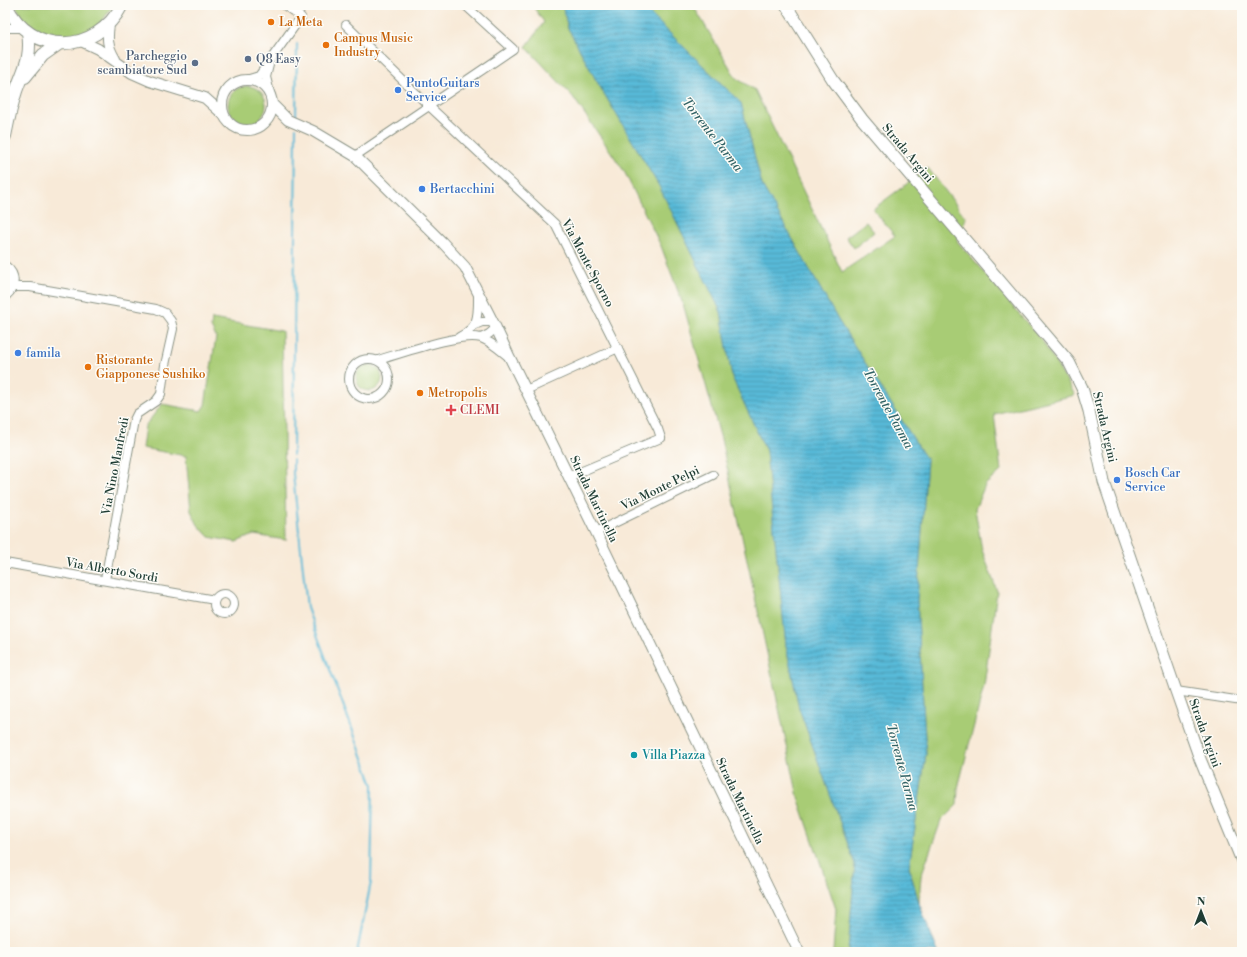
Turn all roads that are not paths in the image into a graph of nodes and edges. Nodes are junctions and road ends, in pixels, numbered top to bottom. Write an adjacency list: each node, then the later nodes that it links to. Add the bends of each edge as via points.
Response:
1 (6, 5): 7 (main road)
2 (122, 5): 6 (main road)
3 (284, 5): 12 (street, via 300,17)
4 (465, 5): 20 (street, via 513,50)
5 (786, 5): 46 (main road, Strada Argini, via 833,80 862,119 1069,362 1082,388 1104,482)
6 (109, 24): 10 (main road, via 92,37); 13 (street, via 107,40)
7 (18, 25): 9 (street); 11 (main road, via 43,40); 15 (main road, via 30,52)
8 (346, 25): 20 (street, Via Monte Sporno)
9 (5, 28)
10 (81, 41): 11 (main road); 13 (street)
11 (60, 43): 15 (main road, via 43,55)
12 (270, 61): 14 (street, via 259,76); 17 (street, via 266,77)
13 (117, 62): 18 (street, via 132,73 150,81)
14 (246, 80): 16 (street, via 234,84); 17 (street, via 260,83)
15 (16, 90): 24 (main road)
16 (224, 93): 18 (street); 21 (street)
17 (270, 93): 19 (street)
18 (206, 98): 21 (street)
19 (273, 105): 22 (street, Strada Martinella); 23 (street)
20 (429, 106): 25 (street); 34 (street, Via Monte Sporno, via 555,224)
21 (224, 115): 23 (street, via 232,125 242,130 259,128)
22 (288, 120): 23 (street); 25 (street, Strada Martinella, via 314,131)
23 (265, 123)
24 (5, 136)
25 (355, 156): 29 (street, Strada Martinella, via 465,267)
26 (7, 269): 27 (street); 28 (main road, via 12,279)
27 (30, 287): 28 (street); 44 (street, Via Nino Manfredi, via 156,309 171,321 173,329 161,394 137,414 134,420)
28 (8, 291)
29 (478, 291): 30 (street); 31 (street, Strada Martinella)
30 (475, 325): 31 (street, via 482,322); 33 (street, via 468,333)
31 (495, 325): 32 (street, via 489,334); 36 (street, Strada Martinella)
32 (481, 338): 33 (street); 36 (street)
33 (457, 339): 35 (street)
34 (618, 348): 39 (street); 41 (street, Via Monte Sporno, via 661,438)
35 (394, 356): 37 (street); 38 (street)
36 (510, 358): 39 (street, Strada Martinella)
37 (378, 360): 38 (street); 38 (street, via 365,359 354,365 349,376 353,392 364,398 380,396 388,386)
38 (389, 372)
39 (526, 390): 41 (street, Strada Martinella)
40 (713, 475): 42 (street, Via Monte Pelpi)
41 (568, 477): 42 (street, Strada Martinella)
42 (596, 532): 49 (street, Strada Martinella)
43 (5, 563): 44 (street, Via Alberto Sordi)
44 (105, 580): 45 (street, Via Alberto Sordi)
45 (214, 600)
46 (1176, 691): 47 (street); 48 (main road, Strada Argini)
47 (1242, 701)
48 (1242, 861)
49 (799, 952)

